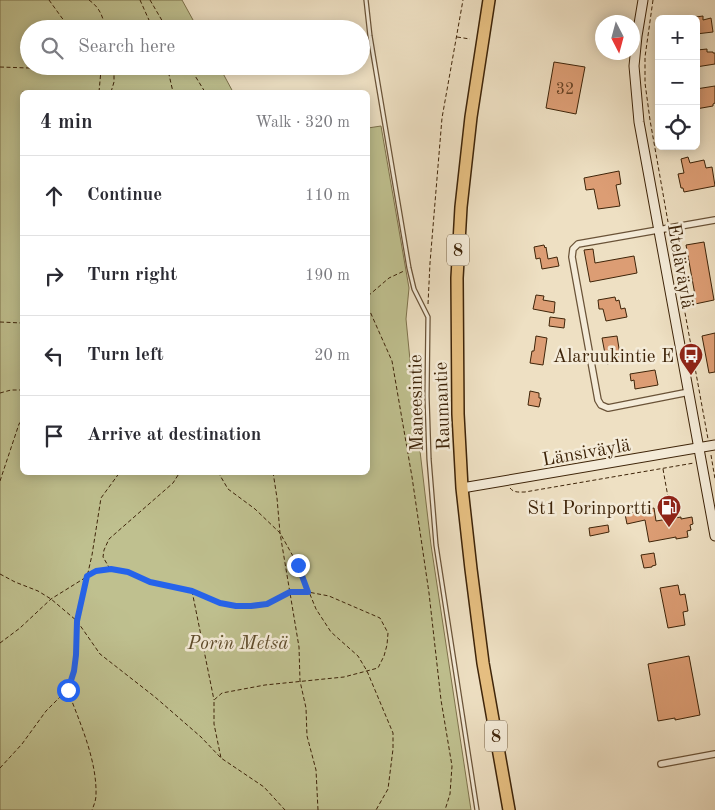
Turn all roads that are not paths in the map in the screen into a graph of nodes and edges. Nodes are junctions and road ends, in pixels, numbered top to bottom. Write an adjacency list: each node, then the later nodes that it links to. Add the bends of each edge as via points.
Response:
1 (366, 0): 4 (lane, Maneesintie)
2 (489, 0): 11 (highway, Raumantie / 8, via 467,146 456,278)
3 (643, 0): 7 (street, Eteläväylä, via 634,66 636,96)
4 (368, 20)
5 (370, 36): 15 (lane, Maneesintie, via 409,268 414,289 428,317 429,459 436,545)
6 (715, 220): 7 (street)
7 (659, 230): 8 (street, Eteläväylä); 8 (street, via 578,244 572,257 601,406 608,408)
8 (688, 392): 10 (street, Eteläväylä)
9 (712, 446): 10 (street, Länsiväylä)
10 (699, 448): 11 (street, Länsiväylä); 12 (street, Eteläväylä)
11 (462, 488): 16 (highway, Raumantie / 8, via 483,663)
12 (715, 536)
13 (715, 754): 14 (street)
14 (661, 764)
15 (477, 810)
16 (509, 810)

